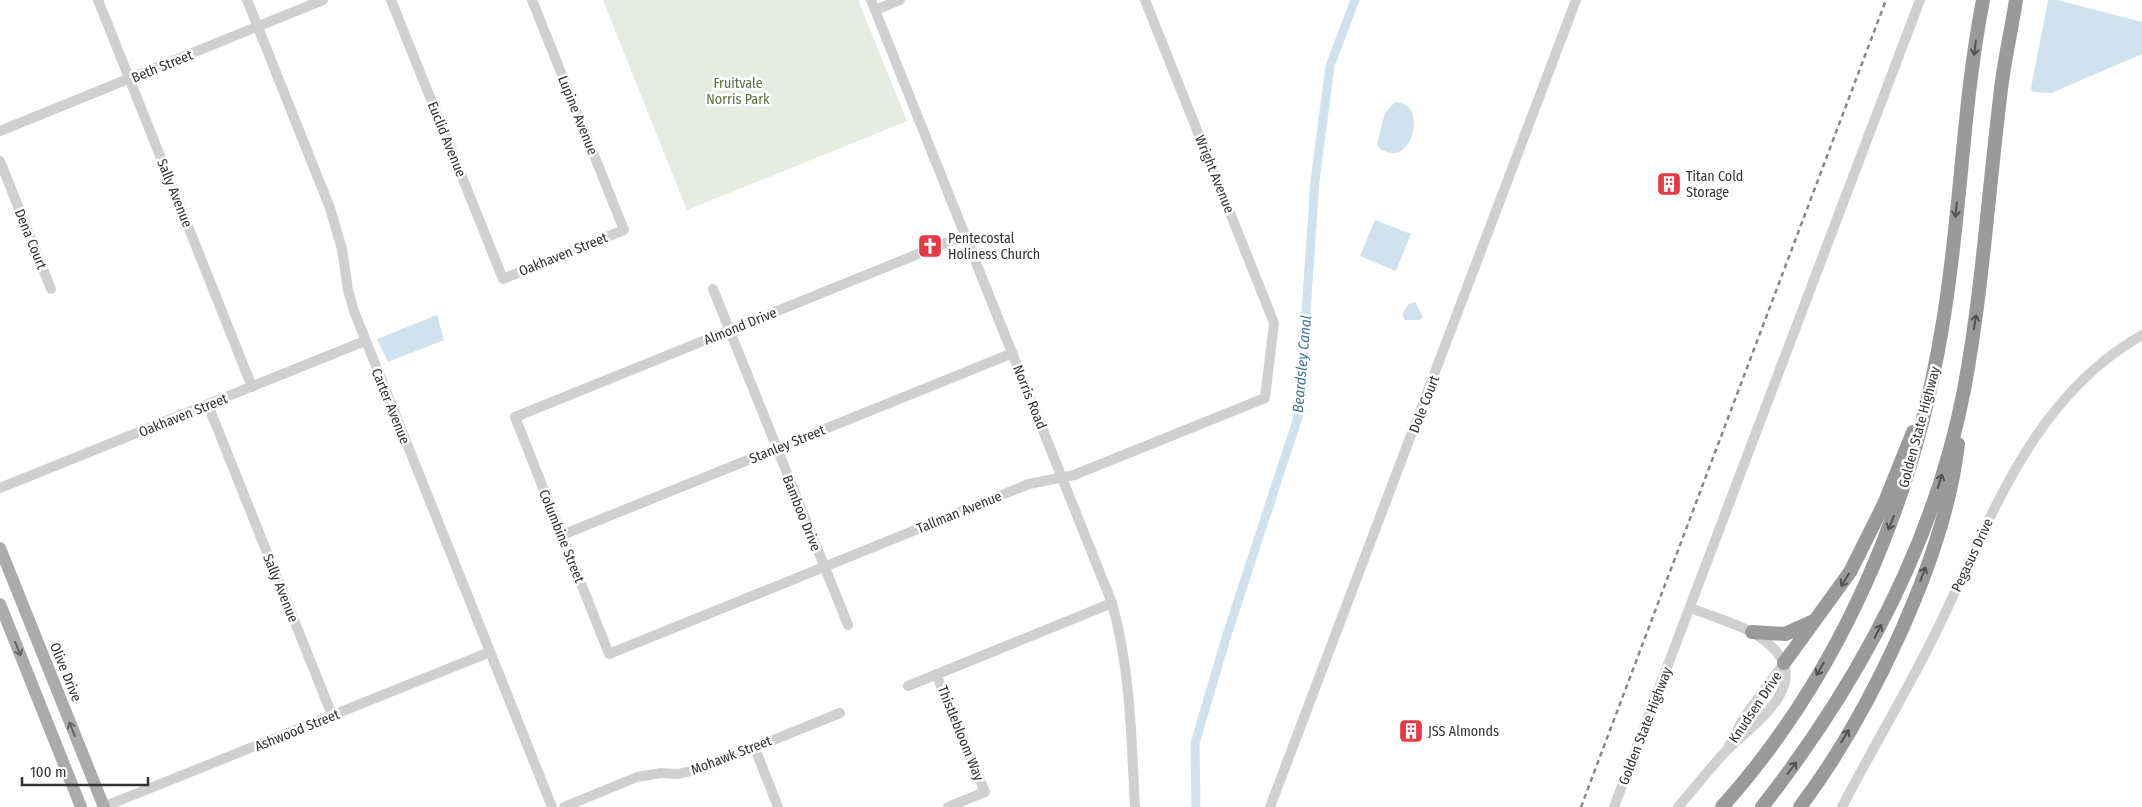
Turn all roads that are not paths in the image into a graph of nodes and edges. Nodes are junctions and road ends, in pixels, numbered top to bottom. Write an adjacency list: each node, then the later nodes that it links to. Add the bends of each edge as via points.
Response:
1 (98, 0): 15 (street, Sally Avenue)
2 (247, 0): 14 (street, Carter Avenue)
3 (323, 0): 14 (street, Beth Street)
4 (391, 0): 20 (street, Euclid Avenue)
5 (532, 0): 18 (street, Lupine Avenue)
6 (871, 0): 13 (street, Norris Road)
7 (900, 0): 13 (street)
8 (1145, 0): 26 (street, Wright Avenue, via 1274,323)
9 (1576, 0): 61 (street, Dole Court)
10 (1920, 0): 41 (street, Golden State Highway)
11 (1983, 0): 29 (highway, Golden State Highway, one-way to 29, via 1964,132 1946,300)
12 (2016, 0): 30 (highway, one-way to 12, via 1976,318 2000,95)
13 (875, 10): 19 (street, Norris Road)
14 (258, 26): 15 (street, Beth Street); 25 (street, Carter Avenue, via 330,208 342,249 348,290)
15 (129, 79): 16 (street, Beth Street); 28 (street, Sally Avenue)
16 (0, 131)
17 (0, 161): 21 (street, Dena Court)
18 (624, 230): 20 (street, Oakhaven Street)
19 (965, 235): 23 (street, Almond Drive); 27 (street, Norris Road)
20 (503, 279)
21 (51, 289)
22 (713, 289): 23 (street, Bamboo Drive)
23 (729, 330): 32 (street, Almond Drive); 33 (street, Bamboo Drive)
24 (2142, 335): 67 (street, Pegasus Drive, via 2102,362 2070,391 2033,439 1985,527 1935,634)
25 (365, 341): 28 (street, Oakhaven Street); 45 (street, Carter Avenue)
26 (1271, 350): 34 (street, Tallman Avenue, via 1265,398)
27 (1012, 353): 33 (street, Stanley Street); 34 (street, Norris Road)
28 (252, 387): 31 (street, Oakhaven Street)
29 (1930, 392): 42 (highway, one-way to 42, via 1871,532 1850,572); 64 (highway, Golden State Highway, one-way to 64, via 1897,508 1846,626 1800,703 1757,765)
30 (1963, 392): 65 (highway, one-way to 30, via 1828,715 1887,614 1927,519); 66 (highway, one-way to 30, via 1867,700 1925,571 1954,474)
31 (208, 405): 35 (street, Oakhaven Street); 51 (street, Sally Avenue)
32 (515, 417): 36 (street, Columbine Street)
33 (776, 449): 36 (street, Stanley Street); 38 (street, Bamboo Drive)
34 (1063, 478): 38 (street, Tallman Avenue, via 1029,484); 39 (street, Norris Road)
35 (0, 488)
36 (562, 536): 46 (street, Columbine Street)
37 (0, 548): 55 (main road, Olive Drive, one-way to 37)
38 (824, 567): 43 (street, Bamboo Drive); 46 (street, Tallman Avenue)
39 (1112, 603): 48 (street); 60 (street, Norris Road, via 1121,635 1129,688)
40 (0, 604): 54 (main road, one-way to 54)
41 (1691, 608): 44 (street, Knudsen Drive); 62 (street, Golden State Highway)
42 (1819, 618): 44 (highway, via 1785,634); 47 (highway)
43 (848, 625)
44 (1752, 632): 47 (street, Knudsen Drive, via 1771,646)
45 (490, 652): 51 (street, Ashwood Street); 56 (street, Carter Avenue)
46 (610, 654)
47 (1784, 663): 53 (street, Knudsen Drive, via 1744,719); 53 (street, Knudsen Drive, via 1786,681 1780,695 1741,740)
48 (936, 674): 49 (street); 59 (street, Thistlebloom Way, via 985,792)
49 (908, 686)
50 (840, 713): 52 (street, Mohawk Street)
51 (332, 715): 55 (street, Ashwood Street)
52 (754, 746): 57 (street, Mohawk Street, via 693,772 637,777); 58 (street)
53 (1726, 751): 63 (street, Knudsen Drive)
54 (81, 807)
55 (103, 807)
56 (552, 807)
57 (564, 807)
58 (778, 807)
59 (948, 807)
60 (1135, 807)
61 (1270, 807)
62 (1614, 807)
63 (1678, 807)
64 (1722, 807)
65 (1762, 807)
66 (1800, 807)
67 (1842, 807)

